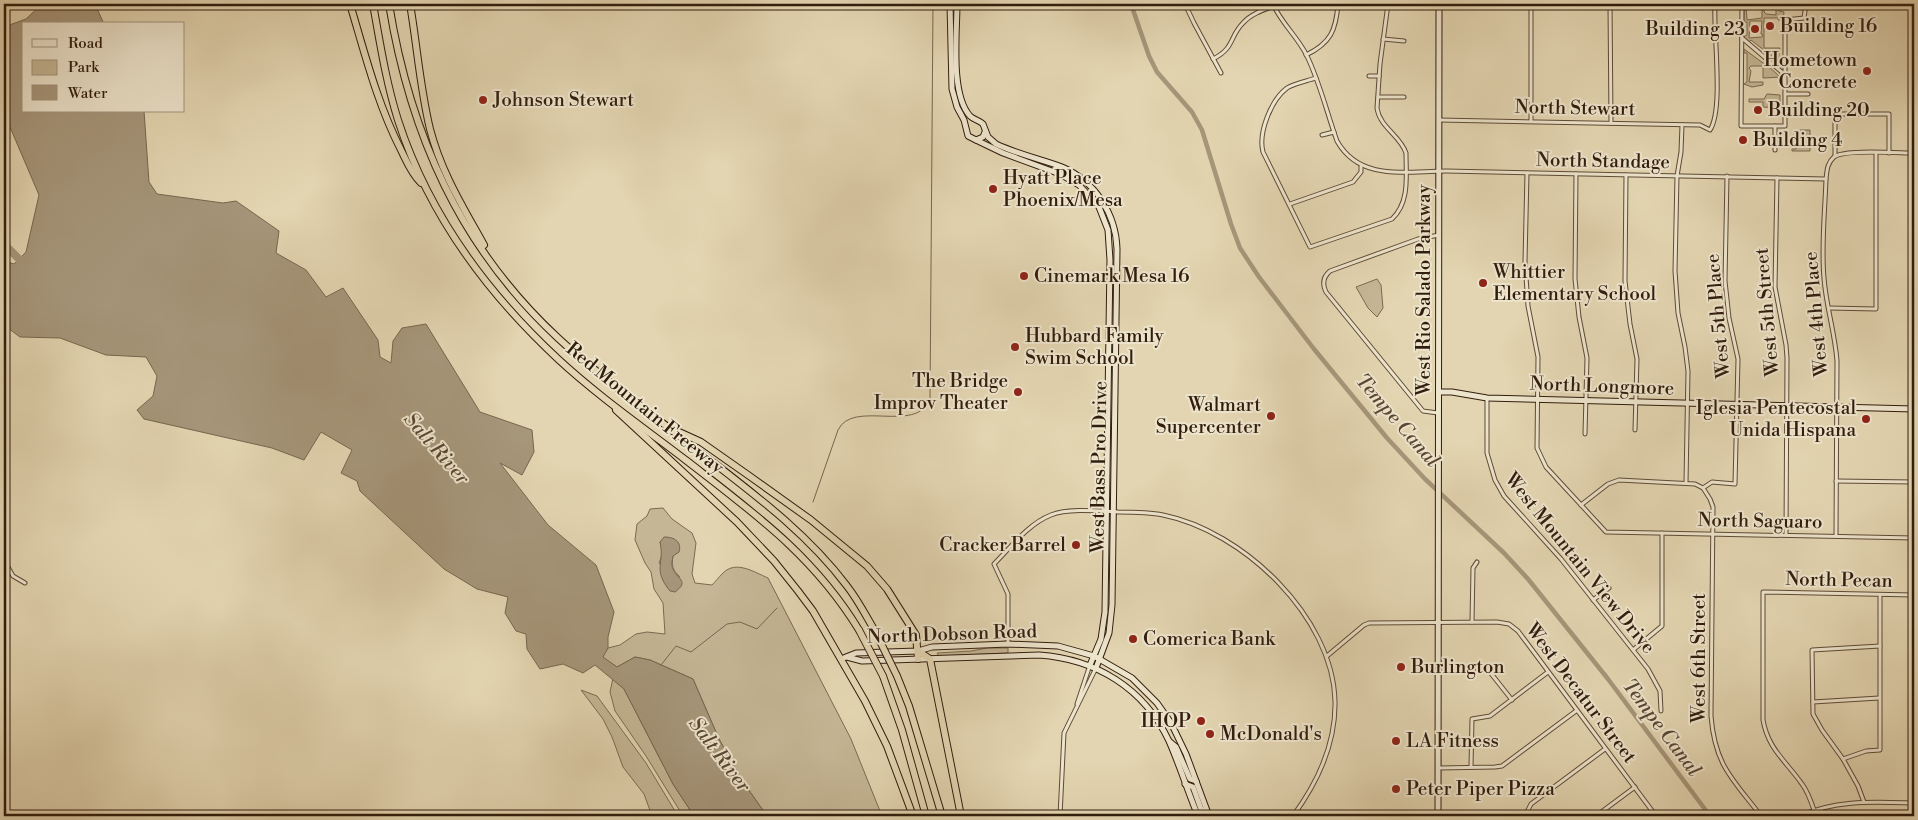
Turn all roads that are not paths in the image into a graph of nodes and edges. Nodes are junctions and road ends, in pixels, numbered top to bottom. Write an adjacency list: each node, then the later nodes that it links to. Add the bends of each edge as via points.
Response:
1 (350, 4): 57 (highway, via 378,98 413,174)
2 (373, 4): 57 (highway, Red Mountain Freeway, via 391,96)
3 (389, 4): 60 (highway, Red Mountain Freeway, via 408,95 426,146 456,208)
4 (410, 4): 60 (highway, via 426,106 438,154 460,206)
5 (950, 4): 37 (street, West Bass Pro Drive, via 950,80 953,97)
6 (957, 4): 31 (street, West Bass Pro Drive, via 957,84 964,106)
7 (1185, 4): 21 (street)
8 (1338, 4): 20 (street, via 1335,27 1329,38)
9 (1388, 4): 18 (street)
10 (1440, 4): 32 (street, West Rio Salado Parkway)
11 (1531, 4): 33 (street)
12 (1610, 4): 34 (street)
13 (1715, 4): 35 (street, North Stewart, via 1714,123 1710,130 1700,125)
14 (1742, 4): 17 (street)
15 (1806, 4): 23 (street, via 1804,18 1785,20)
16 (1273, 5): 20 (street); 21 (street, via 1243,22 1227,50)
17 (1742, 38): 23 (street); 36 (street, via 1741,126)
18 (1383, 39): 19 (street); 25 (street)
19 (1404, 41)
20 (1306, 55): 26 (street)
21 (1213, 59): 22 (street)
22 (1221, 73)
23 (1784, 74): 27 (street)
24 (1369, 76): 25 (street)
25 (1379, 76): 29 (street)
26 (1316, 78): 39 (street); 58 (street, via 1293,85 1281,94 1261,136 1263,152)
27 (1784, 94): 28 (street); 36 (street, via 1785,126)
28 (1808, 94)
29 (1378, 96): 30 (street); 49 (street, via 1381,120 1406,153)
30 (1404, 97)
31 (974, 120): 37 (street); 38 (street, West Bass Pro Drive, via 983,124)
32 (1439, 120): 33 (street, North Stewart); 48 (street, West Rio Salado Parkway)
33 (1531, 121): 34 (street, North Stewart)
34 (1611, 123): 35 (street, North Stewart)
35 (1682, 125): 53 (street)
36 (1775, 126): 42 (street)
37 (966, 127): 41 (street, West Bass Pro Drive, via 968,136)
38 (985, 132): 41 (street); 83 (street, West Bass Pro Drive, via 996,144 1061,167 1081,178 1104,203 1114,224 1117,249)
39 (1334, 132): 40 (street); 47 (street, via 1346,155)
40 (1322, 135)
41 (976, 140): 82 (street, West Bass Pro Drive, via 1079,185 1099,207 1106,224 1110,247)
42 (1775, 150)
43 (1876, 153): 44 (street); 46 (street); 61 (street, via 1876,309)
44 (1889, 153): 45 (street); 46 (street, via 1889,114 1835,114)
45 (1914, 153)
46 (1835, 156): 56 (street, via 1829,163)
47 (1362, 166): 49 (street, North Standage); 58 (street, via 1353,182)
48 (1440, 171): 49 (street, North Standage); 50 (street, North Standage); 59 (street, West Rio Salado Parkway)
49 (1406, 172): 58 (street, via 1404,200 1392,219 1310,247)
50 (1527, 173): 51 (street, North Standage); 65 (street, via 1525,262 1528,306 1538,356)
51 (1576, 174): 52 (street, North Standage); 66 (street, via 1575,279 1587,358)
52 (1626, 175): 53 (street, North Standage); 67 (street, via 1625,281 1638,359)
53 (1676, 176): 54 (street, North Standage); 68 (street, via 1674,271 1687,361)
54 (1727, 176): 55 (street, North Standage); 69 (street, West 5th Place, via 1725,281 1738,359)
55 (1776, 178): 56 (street, North Standage); 70 (street, West 5th Street, via 1774,270 1786,345)
56 (1826, 179): 61 (street, West 4th Place, via 1823,264)
57 (426, 188): 62 (highway, Red Mountain Freeway, via 464,252 506,306 559,360)
58 (1290, 204)
59 (1439, 235): 63 (street, West Rio Salado Parkway); 73 (street, via 1418,239 1330,271 1324,283 1326,292 1423,411)
60 (500, 274): 74 (highway, Red Mountain Freeway, via 558,338)
61 (1829, 308): 71 (street, West 4th Place, via 1836,345)
62 (596, 391): 103 (highway, via 749,533 808,604); 127 (highway, Red Mountain Freeway, bridge, via 774,529 831,590 859,630 883,676)
63 (1439, 392): 64 (street, North Longmore); 73 (street, West Rio Salado Parkway)
64 (1487, 398): 65 (street, North Longmore); 95 (street, West Mountain View Drive, via 1487,453 1494,480)
65 (1537, 400): 66 (street, North Longmore); 81 (street, via 1536,437 1540,458)
66 (1587, 401): 67 (street, North Longmore); 76 (street)
67 (1637, 402): 68 (street, North Longmore); 75 (street)
68 (1687, 404): 69 (street, North Longmore); 79 (street)
69 (1737, 404): 70 (street, North Longmore); 80 (street, West 5th Place, via 1735,484 1712,482)
70 (1786, 406): 71 (street, North Longmore); 86 (street, West 5th Street)
71 (1836, 407): 72 (street, North Longmore); 77 (street, West 4th Place)
72 (1914, 409)
73 (1439, 413): 96 (street, West Rio Salado Parkway)
74 (668, 427): 101 (highway, via 701,442 858,558 895,602 916,635); 128 (highway, Red Mountain Freeway, bridge, via 778,514 848,587 898,676)
75 (1635, 430)
76 (1585, 434)
77 (1836, 481): 78 (street); 87 (street, West 4th Place)
78 (1914, 482)
79 (1686, 483): 80 (street); 81 (street, via 1613,482)
80 (1703, 488): 85 (street, West 6th Street, via 1713,508)
81 (1581, 506): 84 (street, North Saguaro, via 1606,532)
82 (1106, 512): 83 (street); 98 (street, via 1059,512 1040,519 994,564 1008,594); 106 (street, West Bass Pro Drive, via 1104,617)
83 (1114, 512): 102 (street, via 1164,515 1200,528 1235,547 1262,568 1296,604); 106 (street, West Bass Pro Drive, via 1111,618 1109,633)
84 (1662, 533): 85 (street, North Saguaro); 100 (street, via 1662,626)
85 (1713, 534): 86 (street, North Saguaro); 138 (street, West 6th Street, via 1711,716 1714,736 1728,774)
86 (1786, 535): 87 (street, North Saguaro)
87 (1836, 536): 88 (street, North Saguaro)
88 (1914, 538)
89 (4, 560): 91 (street, via 13,576)
90 (1478, 562): 97 (street, via 1473,568)
91 (25, 583)
92 (1609, 588): 95 (street)
93 (1880, 595): 94 (street, North Pecan); 99 (street); 125 (street, North Pecan, via 1763,592 1765,732 1772,747 1803,785)
94 (1914, 595)
95 (1593, 600): 100 (street, West Mountain View Drive)
96 (1438, 622): 97 (street, West Decatur Street); 102 (street, West Decatur Street, via 1366,624); 119 (street, West Rio Salado Parkway)
97 (1472, 622): 108 (street, West Decatur Street, via 1506,622)
98 (1008, 644): 101 (street, North Dobson Road, via 932,647); 106 (street, North Dobson Road, via 1058,646)
99 (1880, 646): 109 (street); 111 (street, via 1812,650)
100 (1632, 650): 114 (street, West Mountain View Drive, via 1658,684)
101 (918, 651): 103 (street, North Dobson Road, via 856,653); 104 (highway); 105 (highway)
102 (1326, 656): 133 (street, via 1334,688 1332,732 1318,776)
103 (844, 658): 104 (street, North Dobson Road, via 862,661); 126 (highway, via 883,736)
104 (918, 659): 105 (street, North Dobson Road)
105 (930, 659): 106 (street, North Dobson Road, via 1036,655); 129 (highway)
106 (1095, 662): 112 (street); 112 (street, via 1078,694); 115 (street, North Dobson Road, via 1141,700); 120 (street, North Dobson Road, via 1132,678 1157,703 1171,723)
107 (1476, 672): 110 (street, via 1489,671)
108 (1548, 672): 110 (street); 113 (street, West Decatur Street)
109 (1879, 698): 111 (street); 117 (street, via 1880,750)
110 (1512, 700): 118 (street, via 1490,716 1472,719)
111 (1813, 702): 117 (street, via 1817,722)
112 (1076, 707): 130 (street, via 1063,739)
113 (1577, 710): 116 (street, West Decatur Street); 118 (street, via 1508,763 1494,768)
114 (1661, 711)
115 (1169, 742): 120 (street, via 1176,747 1190,779); 121 (street, North Dobson Road)
116 (1606, 748): 122 (street, West Decatur Street); 135 (street, via 1531,804)
117 (1844, 759): 123 (street)
118 (1471, 767): 119 (street)
119 (1438, 768): 134 (street, West Rio Salado Parkway)
120 (1196, 781): 132 (street, North Dobson Road)
121 (1186, 784): 131 (street, North Dobson Road); 132 (street, via 1193,787 1201,810)
122 (1635, 787): 136 (street); 137 (street, West Decatur Street)
123 (1864, 802): 124 (street); 125 (street)
124 (1914, 803)
125 (1814, 810): 139 (street)
126 (913, 816)
127 (926, 816)
128 (942, 816)
129 (961, 816)
130 (1060, 816)
131 (1198, 816)
132 (1208, 816)
133 (1293, 816)
134 (1438, 816)
135 (1525, 816)
136 (1596, 816)
137 (1656, 816)
138 (1761, 816)
139 (1800, 816)

